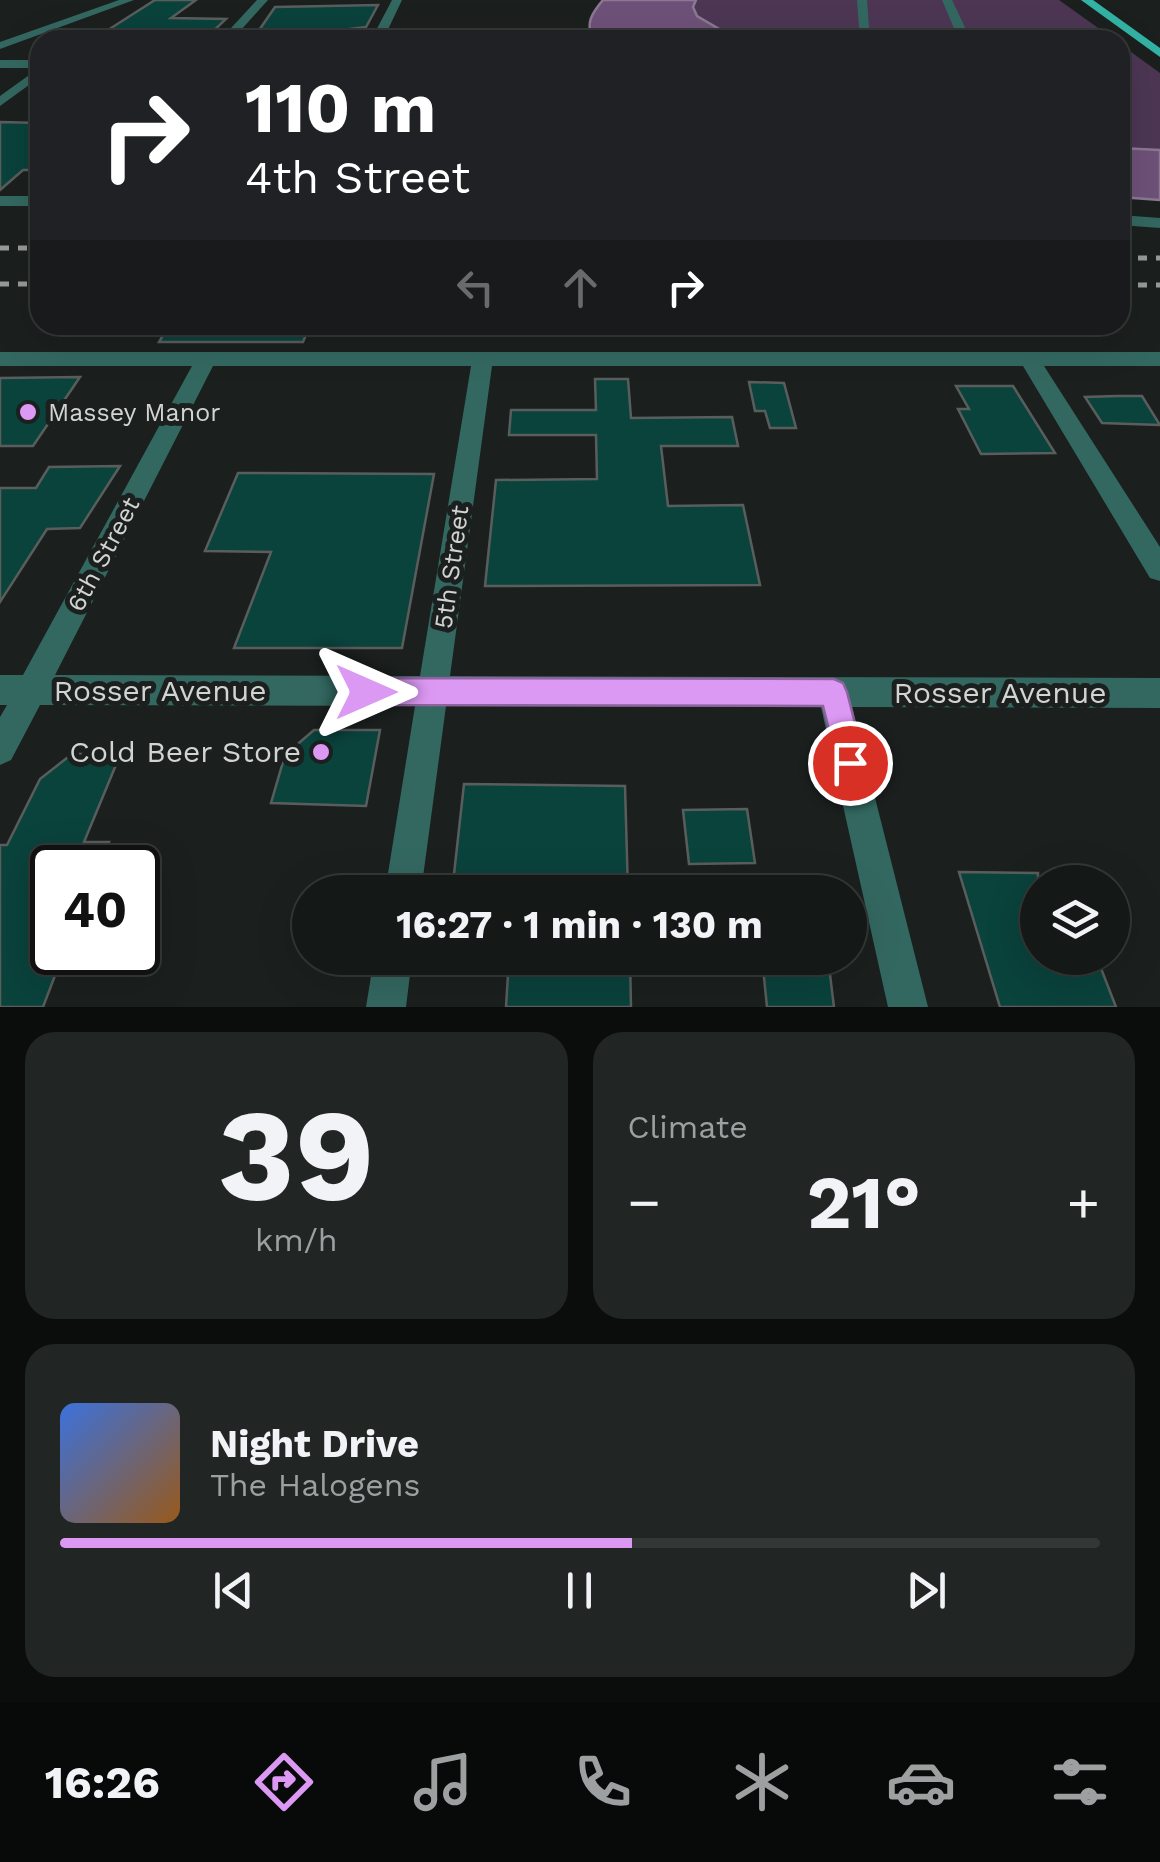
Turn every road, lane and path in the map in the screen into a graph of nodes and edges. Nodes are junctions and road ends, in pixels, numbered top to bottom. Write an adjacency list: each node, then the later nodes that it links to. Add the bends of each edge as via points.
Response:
1 (129, 0): 8 (street)
2 (263, 0): 12 (street)
3 (397, 0): 13 (street)
4 (862, 0): 14 (street)
5 (947, 0): 15 (street)
6 (1086, 0): 16 (main road)
7 (1076, 10): 9 (main road)
8 (92, 14): 10 (street); 11 (street, via 105,19)
9 (1090, 20)
10 (46, 30)
11 (92, 30)
12 (235, 30)
13 (382, 30)
14 (866, 30)
15 (960, 30)
16 (1128, 30)
17 (1130, 32): 21 (main road)
18 (30, 36): 19 (street)
19 (0, 46)
20 (1130, 49): 24 (main road)
21 (1160, 53)
22 (0, 64): 23 (street)
23 (30, 67)
24 (1160, 71)
25 (30, 76): 26 (street)
26 (0, 102)
27 (0, 201): 28 (street)
28 (30, 201)
29 (1130, 221): 30 (street)
30 (1160, 223)
31 (0, 359): 32 (street)
32 (206, 359): 35 (street); 37 (street, 6th Street)
33 (1029, 359): 34 (street); 35 (street); 36 (street)
34 (1160, 359)
35 (482, 360): 38 (street, 5th Street)
36 (1160, 570)
37 (16, 690): 38 (street, Rosser Avenue); 41 (street, 6th Street)
38 (432, 691): 39 (street, Rosser Avenue); 42 (street, 5th Street)
39 (834, 692): 40 (street, Rosser Avenue); 45 (street)
40 (1160, 693)
41 (0, 749)
42 (405, 875)
43 (391, 975): 44 (street)
44 (386, 1007)
45 (908, 1007)

